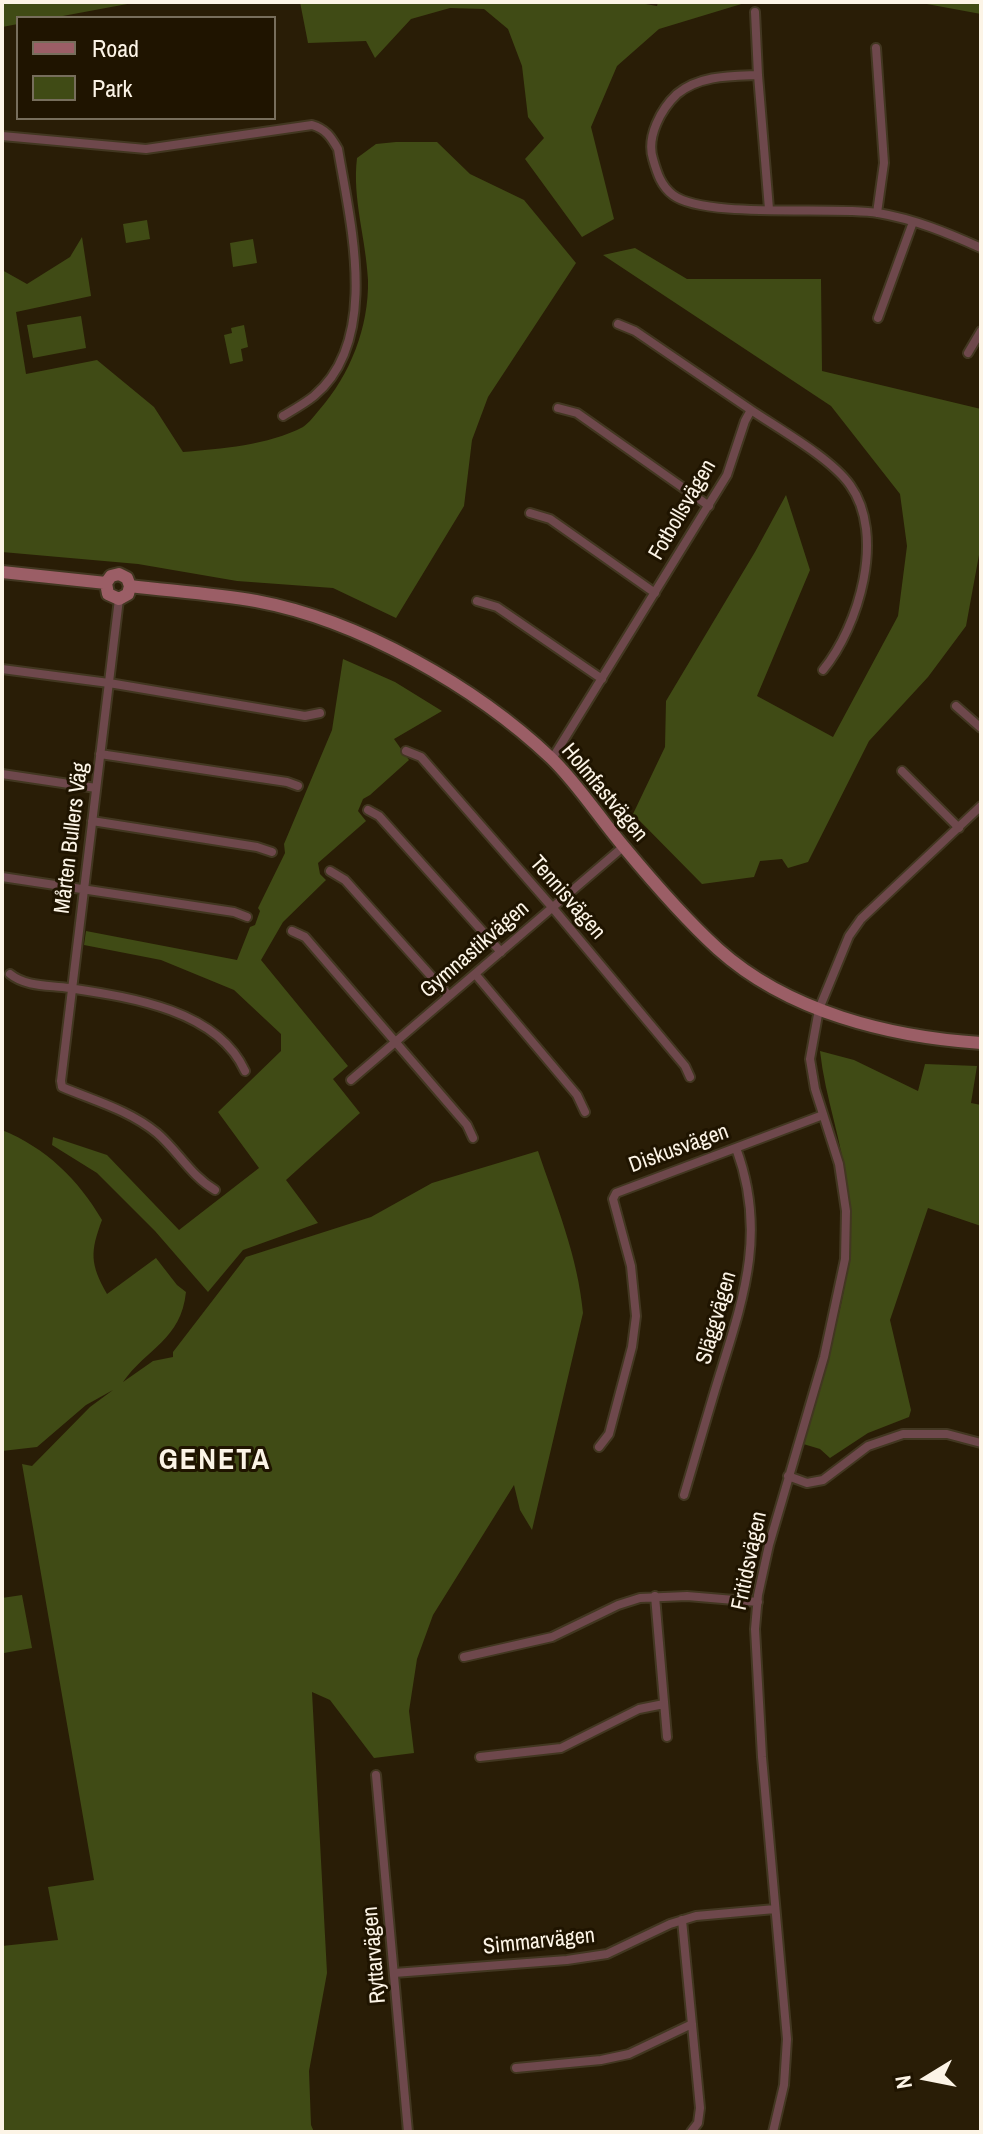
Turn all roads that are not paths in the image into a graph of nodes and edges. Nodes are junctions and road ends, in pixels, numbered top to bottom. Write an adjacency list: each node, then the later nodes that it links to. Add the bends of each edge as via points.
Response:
1 (755, 12): 3 (street)
2 (876, 48): 6 (street, via 884,163)
3 (758, 75): 5 (street); 5 (street, via 715,77 676,95 663,110 650,152 659,180 674,196 694,205)
4 (2, 136): 15 (street, via 146,149 312,125 329,135 338,149 355,254 353,320 340,362 316,395)
5 (769, 209): 6 (street)
6 (877, 213): 7 (street)
7 (913, 222): 8 (street); 9 (street)
8 (981, 248)
9 (878, 318)
10 (618, 324): 14 (street)
11 (981, 331): 12 (street)
12 (968, 353)
13 (558, 408): 16 (street, via 577,413)
14 (751, 410): 16 (street, Fotbollsvägen, via 727,475); 25 (street, via 841,474 866,525 868,562 857,603)
15 (283, 416)
16 (709, 506): 21 (street, Fotbollsvägen)
17 (530, 513): 21 (street, via 550,519)
18 (2, 572): 19 (street)
19 (106, 583): 20 (street, via 119,574); 22 (street, via 108,594)
20 (130, 586): 22 (street); 33 (street, Holmfastvägen, via 257,602 345,628 436,672)
21 (655, 593): 26 (street, Fotbollsvägen)
22 (119, 599): 27 (street, Mårten Bullers Väg)
23 (477, 601): 26 (street, via 497,607)
24 (2, 669): 27 (street)
25 (823, 670)
26 (602, 679): 33 (street, Fotbollsvägen)
27 (109, 683): 29 (street, via 305,716); 32 (street, Mårten Bullers Väg)
28 (956, 706): 30 (street)
29 (320, 713)
30 (981, 728)
31 (406, 751): 47 (street, Tennisvägen, via 421,757)
32 (100, 754): 36 (street); 37 (street, Mårten Bullers Väg)
33 (552, 759): 42 (street, Holmfastvägen)
34 (902, 771): 41 (street)
35 (2, 774): 37 (street)
36 (298, 786)
37 (96, 788): 40 (street, Mårten Bullers Väg)
38 (981, 806): 41 (street, Fritidsvägen)
39 (368, 810): 50 (street)
40 (92, 821): 43 (street); 46 (street, Mårten Bullers Väg)
41 (959, 828): 55 (street, Fritidsvägen, via 861,919)
42 (623, 847): 47 (street, Gymnastikvägen); 55 (street, Holmfastvägen, via 720,951)
43 (272, 852)
44 (330, 871): 54 (street, via 345,880)
45 (2, 877): 46 (street)
46 (84, 889): 48 (street); 53 (street, Mårten Bullers Väg)
47 (552, 907): 50 (street, Gymnastikvägen); 59 (street, Tennisvägen)
48 (247, 917)
49 (292, 931): 56 (street, via 305,937)
50 (501, 952): 52 (street, Gymnastikvägen)
51 (10, 974): 53 (street, via 20,982)
52 (476, 975): 54 (street, Gymnastikvägen); 61 (street, via 577,1095)
53 (72, 989): 58 (street, via 164,1008 200,1024 238,1056); 65 (street, Mårten Bullers Väg, via 62,1087 130,1115)
54 (449, 996): 56 (street, Gymnastikvägen)
55 (819, 1009): 57 (street, Holmfastvägen, via 894,1031); 62 (street, Fritidsvägen, via 810,1059)
56 (396, 1042): 60 (street, Gymnastikvägen); 63 (street)
57 (981, 1043)
58 (245, 1071)
59 (690, 1077)
60 (351, 1080)
61 (585, 1112)
62 (823, 1115): 64 (street, Diskusvägen); 68 (street, Fritidsvägen, via 839,1164 846,1211 845,1259 824,1357)
63 (473, 1138)
64 (736, 1148): 67 (street, Diskusvägen, via 625,1188 613,1199 631,1266 636,1316 609,1434); 69 (street, Släggvägen, via 750,1205 750,1266)
65 (215, 1190)
66 (981, 1443): 68 (street, via 947,1434 903,1434 868,1446 823,1480 807,1483)
67 (599, 1447)
68 (788, 1476): 71 (street, Fritidsvägen)
69 (684, 1495)
70 (655, 1596): 71 (street); 72 (street, via 618,1605 552,1637); 73 (street)
71 (758, 1602): 77 (street, Fritidsvägen, via 762,1757)
72 (464, 1657)
73 (664, 1704): 74 (street); 75 (street, via 639,1709 561,1748)
74 (667, 1737)
75 (480, 1757)
76 (376, 1775): 79 (street, Ryttarvägen)
77 (775, 1909): 78 (street, Simmarvägen); 84 (street, Fritidsvägen, via 787,2039)
78 (682, 1920): 79 (street, Simmarvägen, via 607,1954); 80 (street)
79 (394, 1973): 82 (street, Ryttarvägen)
80 (692, 2024): 81 (street, via 629,2054); 83 (street, via 700,2108)
81 (516, 2068)
82 (408, 2132)
83 (691, 2132)
84 (773, 2132)

